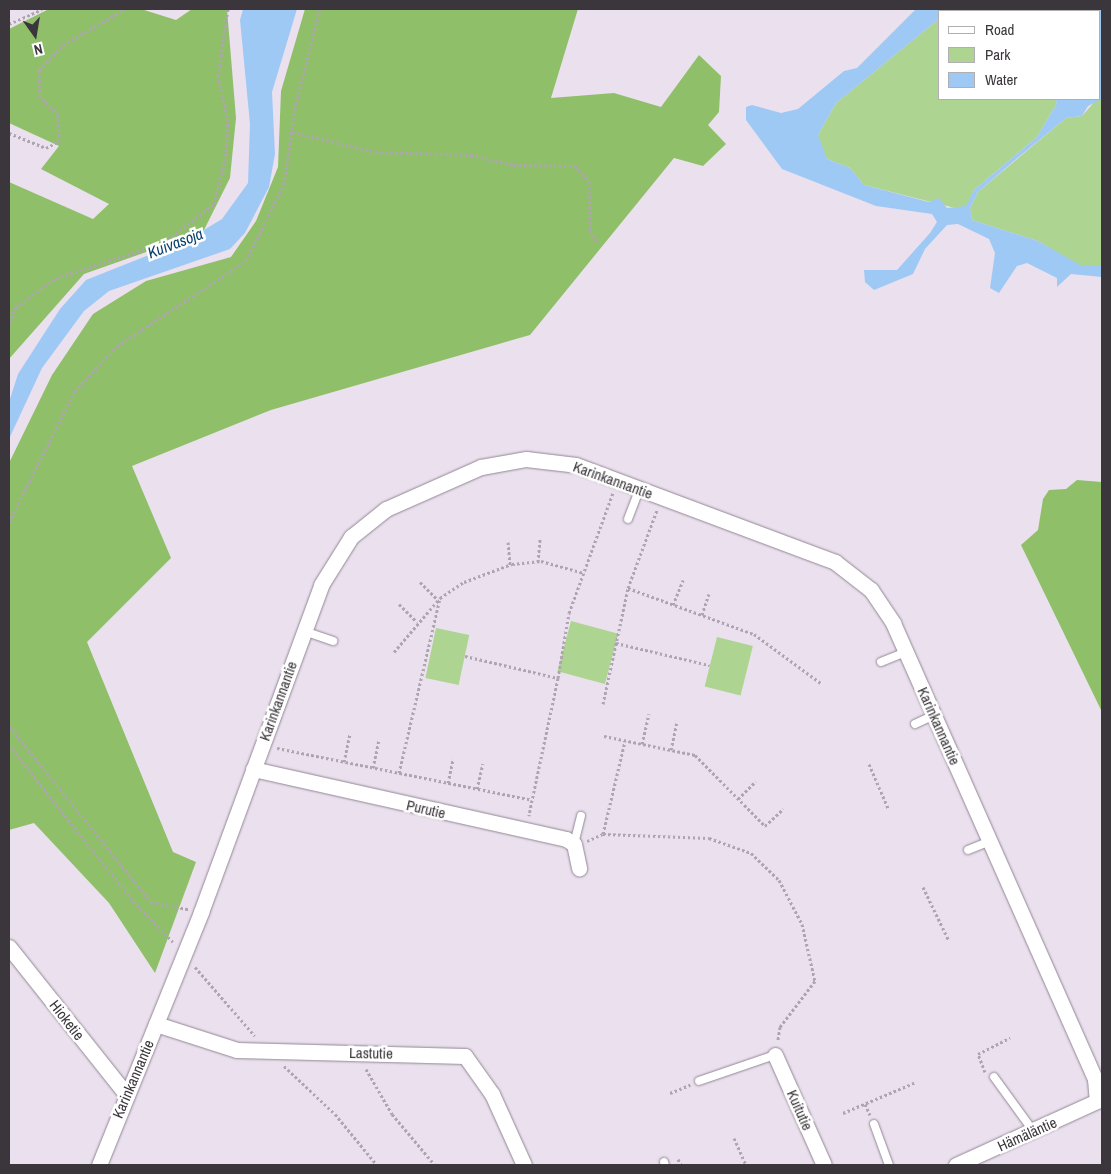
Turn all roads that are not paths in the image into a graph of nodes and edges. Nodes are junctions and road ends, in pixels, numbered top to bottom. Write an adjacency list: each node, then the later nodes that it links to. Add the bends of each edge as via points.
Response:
1 (640, 490): 2 (lane); 3 (street, Karinkannantie, via 576,465 526,459 481,466 386,509 351,537 321,585); 5 (street, Karinkannantie, via 834,562 871,590)
2 (628, 519)
3 (304, 631): 4 (lane); 9 (street, Karinkannantie)
4 (333, 642)
5 (906, 652): 6 (lane); 7 (street, Karinkannantie)
6 (881, 662)
7 (934, 716): 8 (lane); 11 (street, Karinkannantie)
8 (915, 724)
9 (253, 769): 12 (street, Purutie); 16 (street, Karinkannantie)
10 (582, 816): 12 (lane)
11 (990, 842): 13 (lane); 21 (street, Karinkannantie, via 1095,1079)
12 (574, 844): 14 (street)
13 (968, 850)
14 (579, 868)
15 (9, 947): 20 (street, Hioketie)
16 (156, 1024): 20 (street, Karinkannantie); 25 (street, Lastutie, via 238,1050 465,1056 492,1094)
17 (775, 1055): 19 (lane); 26 (street, Kuitutie)
18 (994, 1077): 23 (lane)
19 (700, 1081)
20 (126, 1094): 24 (street, Karinkannantie)
21 (1097, 1101): 23 (street, Hämäläntie)
22 (874, 1124): 27 (lane)
23 (1034, 1132): 28 (street, Hämäläntie)
24 (99, 1165)
25 (524, 1165)
26 (824, 1165)
27 (889, 1165)
28 (956, 1165)

